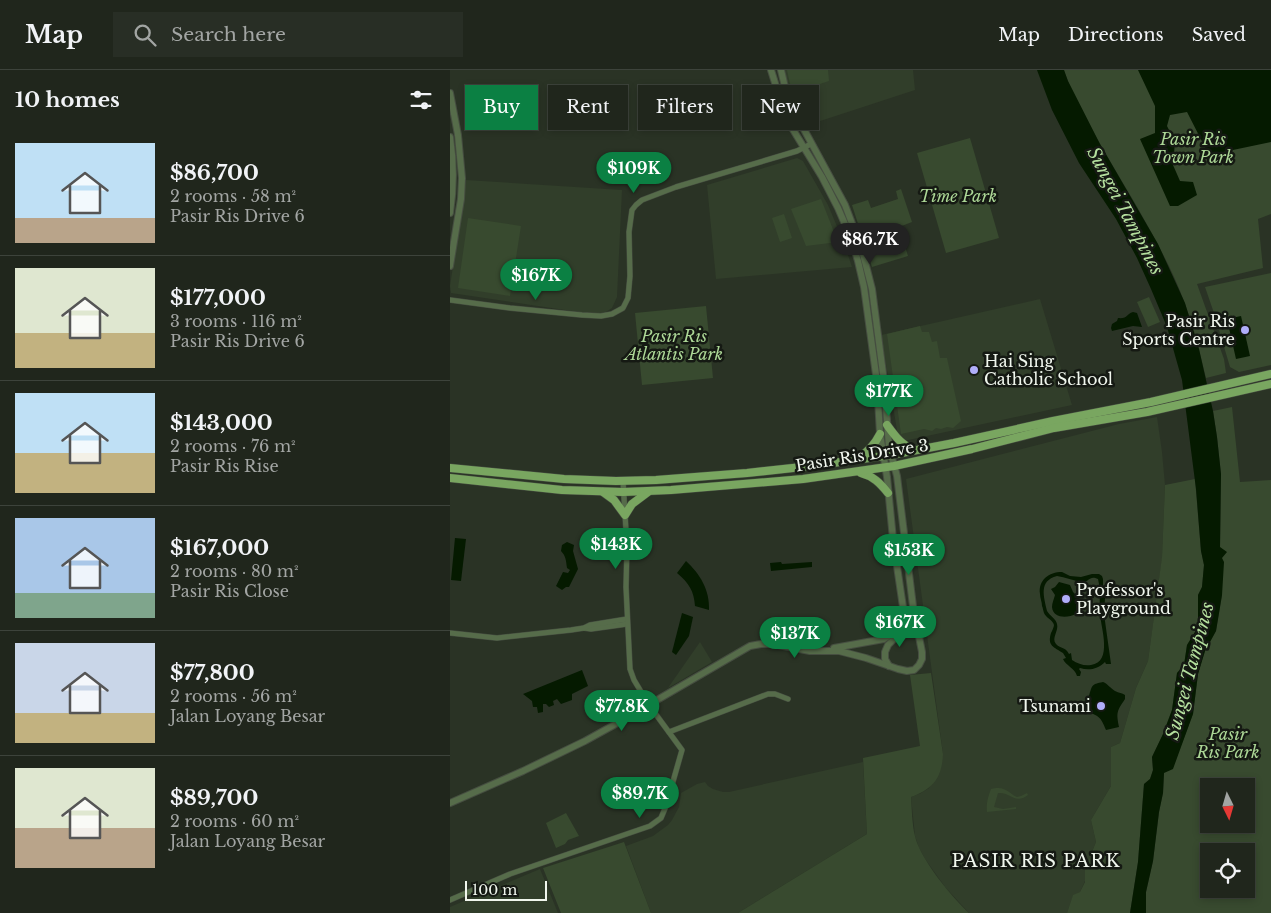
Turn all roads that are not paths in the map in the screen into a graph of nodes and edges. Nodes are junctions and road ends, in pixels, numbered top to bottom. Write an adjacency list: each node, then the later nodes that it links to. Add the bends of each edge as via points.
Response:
1 (771, 70): 6 (street, via 792,128)
2 (781, 70): 5 (street, via 794,111)
3 (450, 93): 8 (street, via 462,178)
4 (450, 137): 7 (street, via 453,178)
5 (811, 144): 6 (street); 14 (street, via 845,205 867,269 884,381)
6 (805, 148): 9 (street, via 676,187 636,205 632,210 629,232 628,298 623,308 612,314 575,315); 15 (street, via 838,208 858,262 877,382)
7 (450, 213)
8 (450, 266)
9 (450, 300)
10 (1271, 374): 12 (main road, Pasir Ris Drive 3)
11 (1271, 384): 13 (main road, Pasir Ris Drive 3)
12 (1210, 388): 13 (main road); 16 (main road, Pasir Ris Drive 3)
13 (1212, 397): 19 (main road, Pasir Ris Drive 3, via 1054,428)
14 (887, 425): 16 (main road, via 900,442); 17 (street)
15 (880, 434): 17 (street); 18 (main road, via 869,450)
16 (916, 450): 17 (main road, Pasir Ris Drive 3)
17 (887, 455): 18 (main road, Pasir Ris Drive 3); 19 (street); 20 (street)
18 (854, 460): 24 (main road, Pasir Ris Drive 3, via 747,473)
19 (894, 466): 20 (main road, Pasir Ris Drive 3); 30 (street)
20 (885, 467): 22 (main road, Pasir Ris Drive 3); 28 (street)
21 (450, 468): 24 (main road, Pasir Ris Drive 3)
22 (857, 472): 26 (main road, Pasir Ris Drive 3, via 768,483); 28 (main road, via 871,476)
23 (450, 478): 25 (main road, Pasir Ris Drive 3)
24 (623, 481): 27 (street)
25 (600, 491): 27 (main road, Pasir Ris Drive 3); 29 (main road, via 614,500)
26 (650, 491): 27 (main road, Pasir Ris Drive 3); 29 (main road, via 632,504)
27 (623, 492): 29 (street)
28 (888, 493): 31 (street)
29 (625, 515): 32 (street)
30 (903, 528): 31 (street); 38 (street, via 922,659 914,670)
31 (892, 529): 33 (street, via 903,607 901,624)
32 (627, 622): 34 (street, via 497,638); 40 (street, via 630,669)
33 (896, 632): 35 (street, via 884,640); 38 (street, via 884,652)
34 (450, 633)
35 (864, 643): 36 (street); 37 (street, via 862,650)
36 (820, 651): 37 (street); 40 (street, via 773,644 750,646)
37 (866, 658): 38 (street)
38 (889, 666)
39 (788, 699): 41 (street, via 768,694)
40 (649, 705): 41 (street); 42 (street, via 558,754)
41 (669, 732): 43 (street, via 682,750 682,756 661,818 650,826 510,874)
42 (450, 803)
43 (450, 900)

